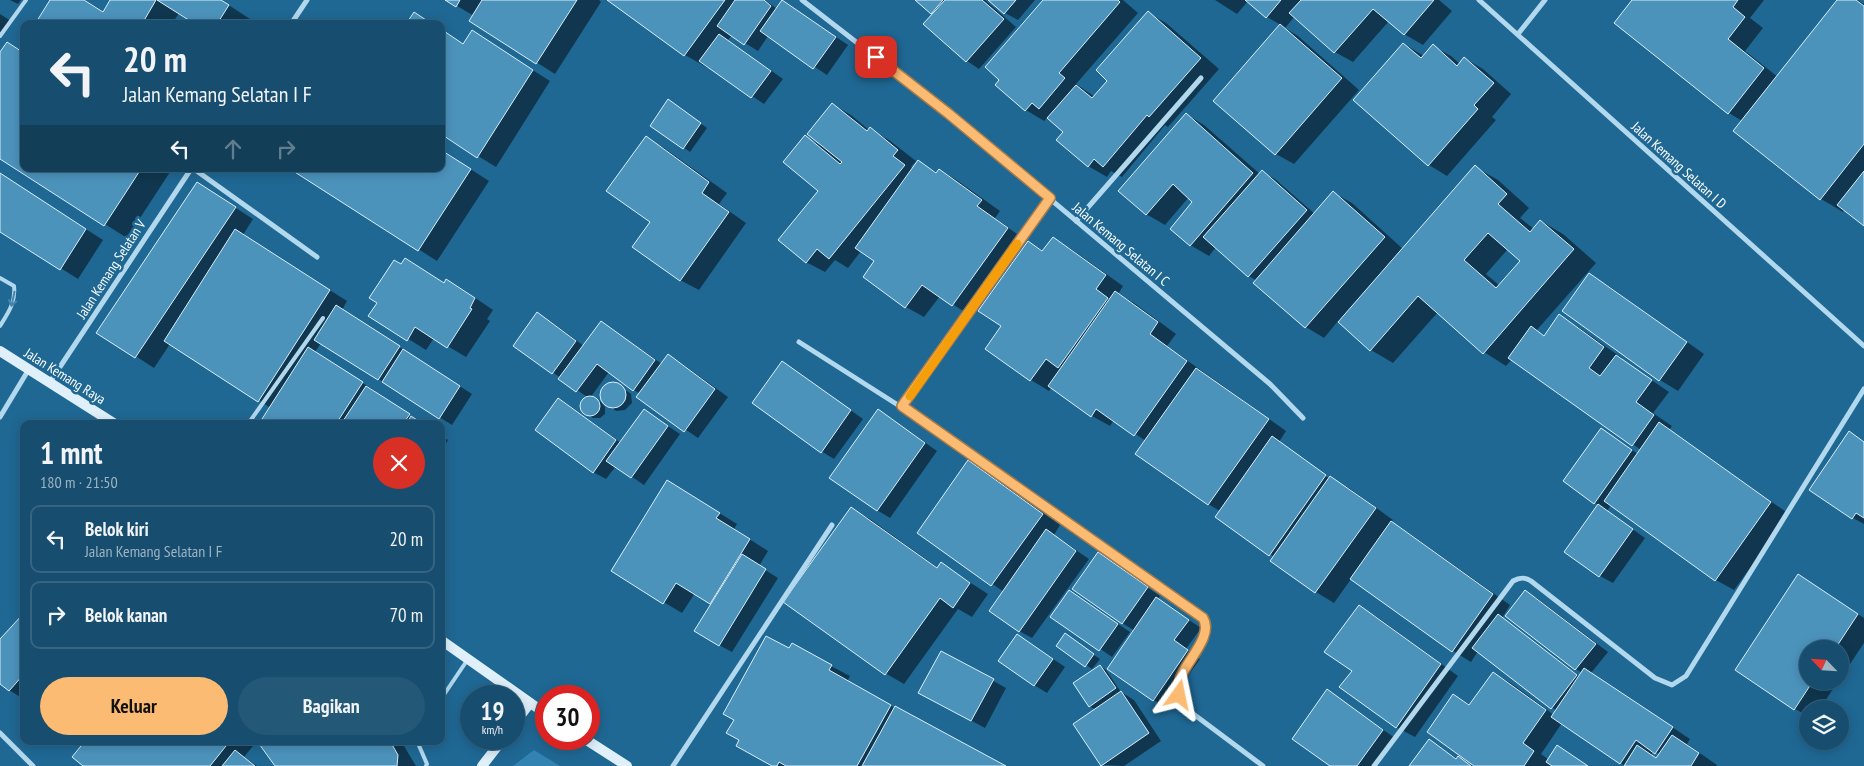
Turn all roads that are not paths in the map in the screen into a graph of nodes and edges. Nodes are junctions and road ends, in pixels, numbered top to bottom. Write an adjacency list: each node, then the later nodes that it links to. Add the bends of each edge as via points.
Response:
1 (26, 0): 8 (lane)
2 (308, 0): 6 (street)
3 (802, 0): 12 (street, Jalan Kemang Selatan I C, via 949,114)
4 (1479, 0): 7 (street, Jalan Kemang Selatan I D)
5 (1545, 0): 7 (street)
6 (294, 20)
7 (1518, 34): 19 (street, Jalan Kemang Selatan I D)
8 (0, 36)
9 (1201, 78): 13 (street)
10 (191, 172): 22 (street, Jalan Kemang Selatan V)
11 (197, 172): 14 (street)
12 (1050, 198): 13 (street, Jalan Kemang Selatan I C); 24 (street)
13 (1076, 221): 26 (street, Jalan Kemang Selatan I C, via 1270,384)
14 (317, 257)
15 (0, 278): 17 (lane, one-way to 17, via 14,286 16,297)
16 (323, 318): 28 (lane)
17 (0, 326)
18 (799, 342): 24 (street)
19 (1864, 346)
20 (0, 351): 21 (street, Jalan Kemang Raya)
21 (29, 369): 22 (street, Jalan Kemang Raya); 25 (street)
22 (50, 382): 27 (street, Jalan Kemang Raya)
23 (1864, 389): 46 (street, via 1686,676 1672,685 1655,678 1531,581 1518,578)
24 (902, 406): 45 (street, via 1203,618 1206,623 1203,639 1179,681 1180,702)
25 (0, 416)
26 (1303, 418)
27 (109, 420)
28 (251, 420)
29 (832, 525): 44 (street)
30 (445, 643): 31 (street)
31 (468, 659): 32 (lane); 33 (street)
32 (445, 692)
33 (530, 703): 34 (street); 35 (street)
34 (535, 706)
35 (525, 710)
36 (0, 733): 40 (street)
37 (418, 745): 41 (lane)
38 (600, 749): 43 (street)
39 (494, 750): 42 (street)
40 (33, 766)
41 (426, 766)
42 (482, 766)
43 (627, 766)
44 (673, 766)
45 (1263, 766)
46 (1374, 766)

